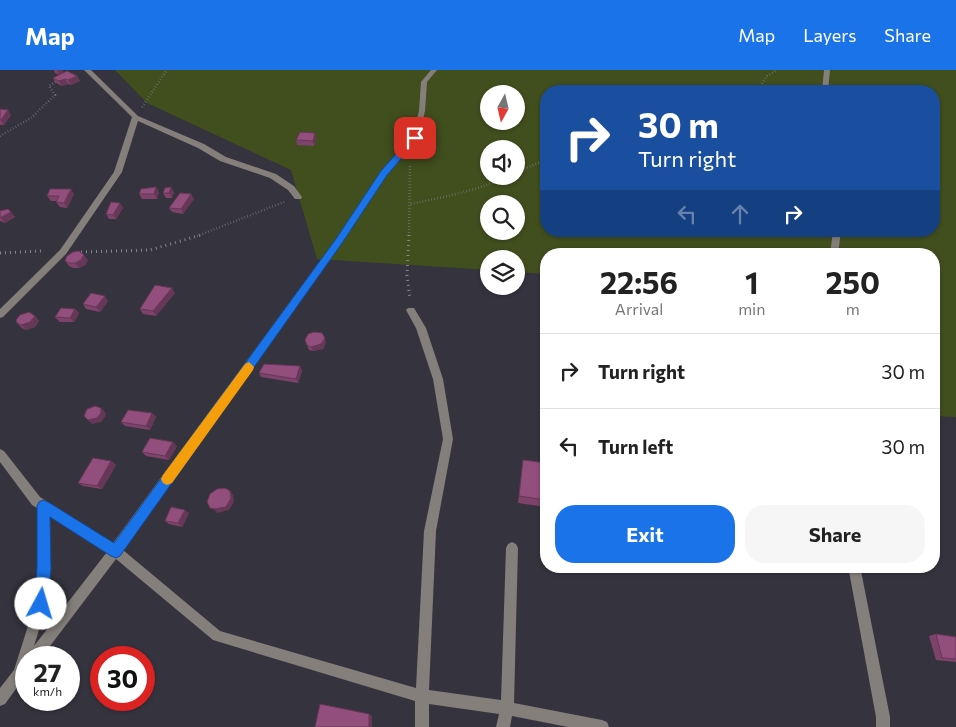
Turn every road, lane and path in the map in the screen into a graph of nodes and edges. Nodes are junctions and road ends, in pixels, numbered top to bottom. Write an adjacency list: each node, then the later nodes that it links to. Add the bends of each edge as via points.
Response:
1 (88, 70): 8 (street); 9 (path, via 61,78 49,86 55,95 31,118)
2 (167, 70): 8 (path)
3 (434, 70): 10 (street, via 424,82 422,111)
4 (776, 70): 6 (path, via 770,72)
5 (827, 70): 7 (street)
6 (760, 85)
7 (826, 85)
8 (136, 117): 14 (street, via 201,146 223,160 273,176); 16 (street, via 118,172)
9 (0, 136)
10 (415, 138): 15 (path, via 410,170); 23 (street, via 384,173 339,241)
11 (540, 162): 12 (path)
12 (525, 168)
13 (484, 185): 15 (path)
14 (298, 197): 16 (path, via 204,234 150,250)
15 (411, 204): 18 (path, via 407,275)
16 (63, 252): 17 (path); 19 (street)
17 (0, 253)
18 (411, 310): 28 (street, via 421,328 438,379 448,439 430,531)
19 (0, 315)
20 (0, 454): 21 (street)
21 (43, 506): 23 (street); 25 (street, via 41,604)
22 (512, 548): 30 (street)
23 (116, 552): 26 (street); 28 (street, via 217,636)
24 (855, 573): 34 (street)
25 (30, 646)
26 (42, 646)
27 (15, 680): 29 (street)
28 (422, 696): 30 (street); 31 (street)
29 (0, 699)
30 (507, 708): 32 (street); 33 (street)
31 (422, 727)
32 (503, 727)
33 (602, 727)
34 (883, 727)

